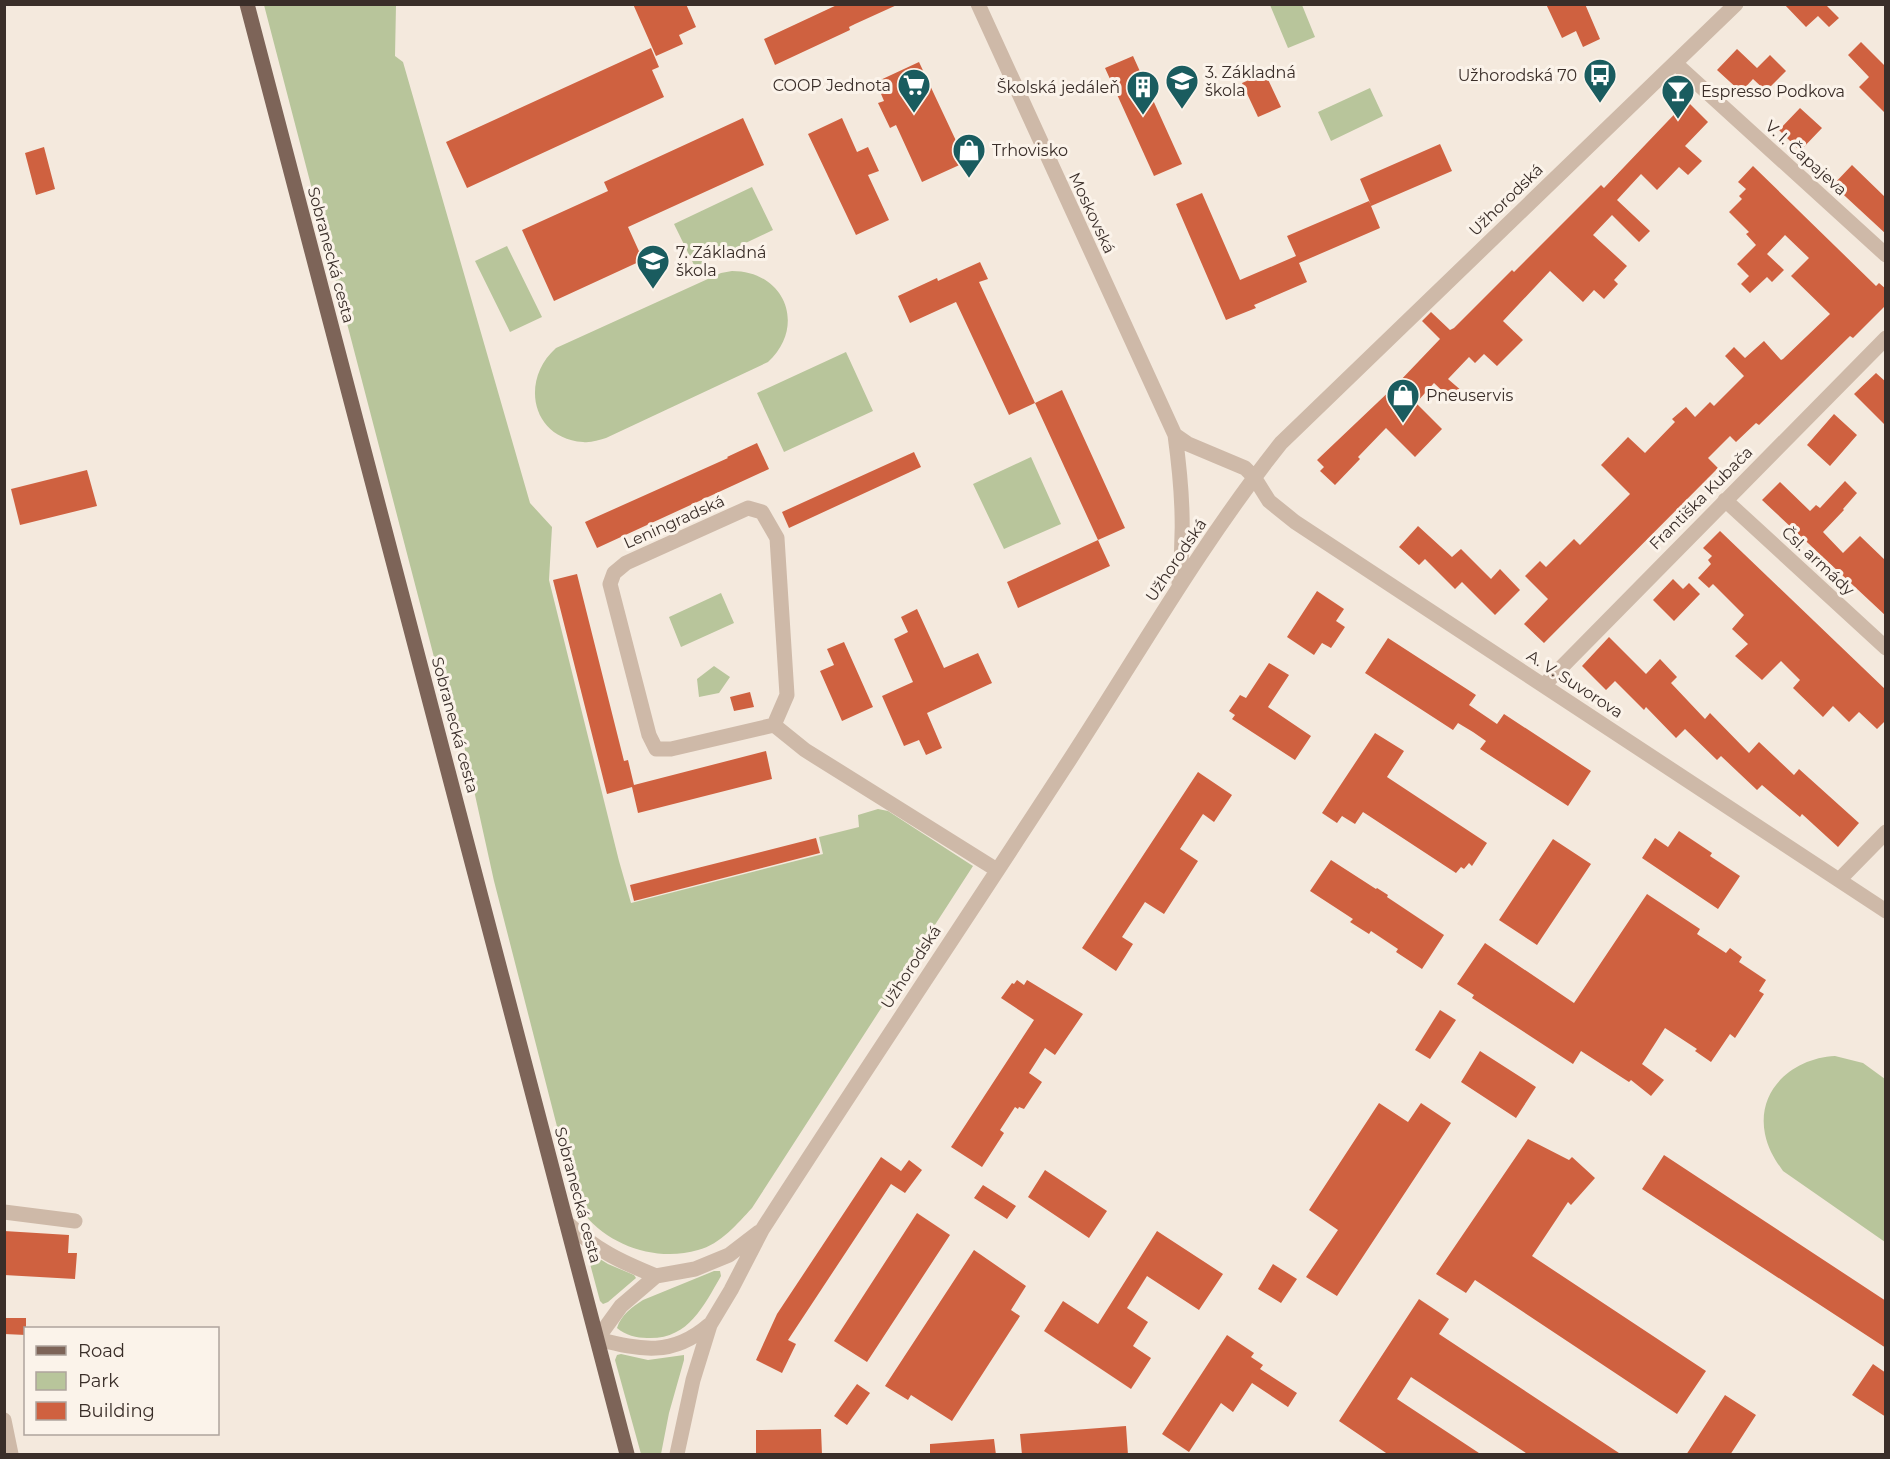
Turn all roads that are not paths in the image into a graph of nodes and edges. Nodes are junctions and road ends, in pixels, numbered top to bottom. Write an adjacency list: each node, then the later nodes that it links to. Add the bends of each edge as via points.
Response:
1 (248, 4): 20 (main road, Sobranecká cesta)
2 (978, 4): 7 (street, Moskovská)
3 (1736, 4): 4 (street, Užhorodská)
4 (1675, 63): 5 (street, V. I. Čapajeva); 8 (street, Užhorodská, via 1281,443)
5 (1886, 255)
6 (1886, 338): 9 (street, Františka Kubača)
7 (1175, 435): 8 (street, via 1245,468); 10 (street, Moskovská, via 1184,510)
8 (1254, 477): 10 (street, Užhorodská); 12 (street, A. V. Suvorova, via 1269,501 1295,522)
9 (1725, 500): 11 (street, Čsl. armády); 12 (street, Františka Kubača)
10 (1179, 586): 15 (street, Užhorodská)
11 (1886, 648)
12 (1544, 685): 16 (street, A. V. Suvorova)
13 (774, 725): 13 (street, Leningradská, via 787,695 777,538 762,512 748,508 626,563 614,573 610,584 648,735 656,749); 15 (street, via 805,750)
14 (1886, 832): 16 (street)
15 (997, 870): 21 (street, Užhorodská)
16 (1839, 880): 17 (street, A. V. Suvorova)
17 (1886, 911)
18 (4, 1212): 19 (street)
19 (75, 1221)
20 (566, 1222): 22 (street, via 596,1248); 24 (main road, Sobranecká cesta)
21 (762, 1230): 22 (street, Užhorodská, via 729,1255 695,1269); 23 (street, Užhorodská)
22 (657, 1276): 24 (street, Užhorodská, via 621,1306)
23 (710, 1325): 24 (street, Užhorodská, via 693,1339 670,1347 630,1348); 28 (street, Užhorodská)
24 (597, 1339): 27 (main road, Sobranecká cesta)
25 (4, 1420): 26 (street)
26 (11, 1455)
27 (627, 1455)
28 (677, 1455)

